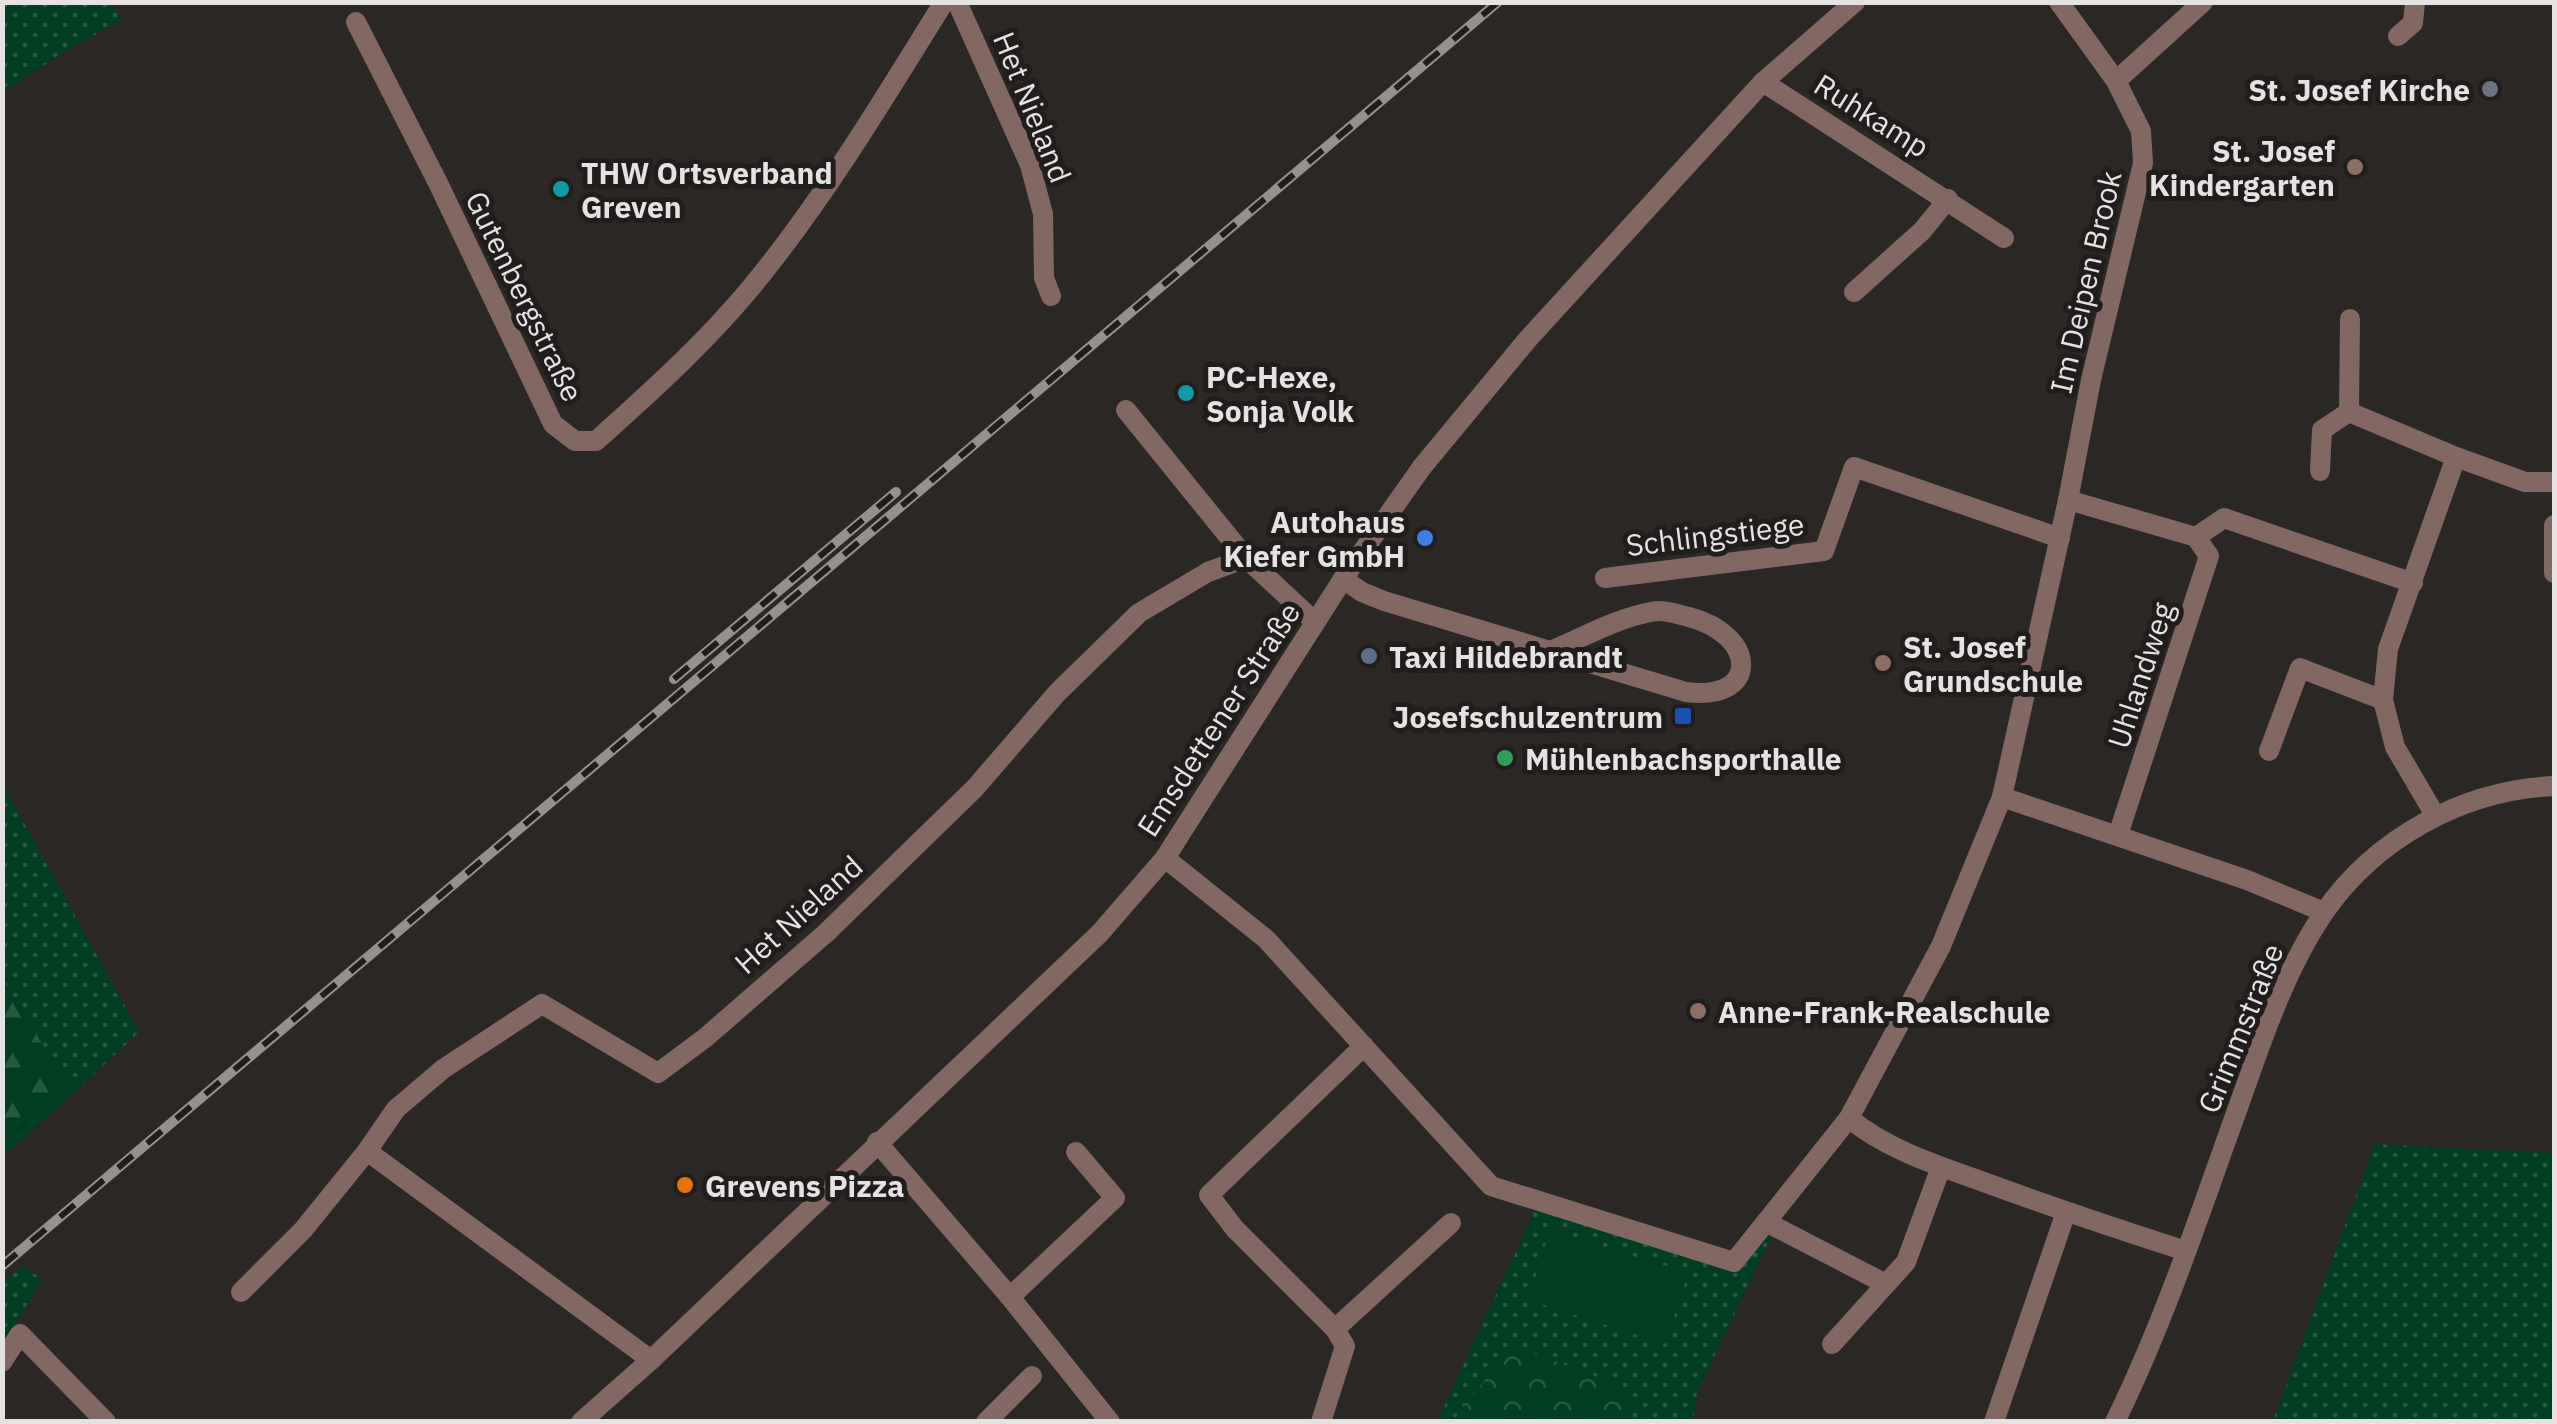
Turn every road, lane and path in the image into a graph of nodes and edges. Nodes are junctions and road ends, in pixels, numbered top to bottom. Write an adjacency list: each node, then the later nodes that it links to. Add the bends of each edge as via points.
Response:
1 (944, 2): 7 (street, Gutenbergstraße, via 842,167 760,276 596,442 574,442 553,424)
2 (957, 2): 14 (street, Het Nieland, via 1030,165 1043,214 1044,278)
3 (1854, 2): 10 (street, Emsdettener Straße)
4 (2059, 2): 9 (street, Im Deipen Brook)
5 (2202, 2): 9 (street)
6 (2415, 2): 8 (street, via 2414,24)
7 (356, 22)
8 (2398, 36)
9 (2116, 81): 21 (street, Im Deipen Brook, via 2141,131 2142,164)
10 (1763, 82): 11 (street, Ruhkamp); 27 (street, Emsdettener Straße, via 1528,339 1422,467)
11 (1948, 199): 12 (street, Ruhkamp); 13 (street)
12 (2004, 238)
13 (1854, 292)
14 (1051, 296)
15 (2350, 319): 17 (street)
16 (1126, 410): 25 (street)
17 (2349, 412): 18 (street); 19 (street, via 2322,430)
18 (2456, 457): 20 (street, via 2525,482); 29 (street)
19 (2320, 471)
20 (2554, 482)
21 (2068, 500): 23 (street); 24 (street, Im Deipen Brook)
22 (2554, 525): 26 (street)
23 (2196, 537): 29 (street, via 2224,518); 37 (street, Uhlandweg, via 2210,556)
24 (2060, 538): 28 (street, Schlingstiege, via 1854,467 1824,552); 35 (street, Im Deipen Brook)
25 (1246, 558): 30 (street); 43 (street, Het Nieland, via 1139,612 975,788 826,932 658,1072 542,1004 396,1108)
26 (2554, 572)
27 (1343, 578): 30 (street, Emsdettener Straße); 31 (street, via 1384,601)
28 (1606, 578)
29 (2414, 583): 32 (street, via 2388,649)
30 (1316, 622): 38 (street, Emsdettener Straße)
31 (1550, 651): 31 (street, via 1665,611 1727,634 1741,666 1732,684 1700,694)
32 (2383, 700): 33 (street, via 2300,668); 36 (street, via 2395,747)
33 (2269, 752)
34 (2554, 786): 36 (street, Grimmstraße, via 2490,795)
35 (2002, 797): 37 (street); 41 (street, Im Deipen Brook, via 1941,946)
36 (2435, 815): 39 (street, Grimmstraße, via 2364,868)
37 (2118, 835): 39 (street)
38 (1165, 858): 40 (street, via 1266,939); 42 (street, Emsdettener Straße, via 1076,957)
39 (2324, 912): 49 (street, Grimmstraße, via 2265,1036)
40 (1364, 1046): 47 (street, Im Deipen Brook, via 1491,1186 1734,1262); 53 (street, via 1209,1195)
41 (1849, 1118): 45 (street); 47 (street, Im Deipen Brook)
42 (877, 1142): 52 (street); 55 (street, Emsdettener Straße)
43 (367, 1150): 51 (street, Het Nieland, via 303,1230); 55 (street)
44 (1076, 1152): 52 (street, via 1115,1198)
45 (1941, 1167): 46 (street); 50 (street, via 1906,1262)
46 (2066, 1212): 49 (street); 63 (street)
47 (1766, 1222): 50 (street)
48 (1451, 1223): 53 (street)
49 (2186, 1251): 64 (street, Grimmstraße)
50 (1886, 1284): 54 (street)
51 (240, 1292)
52 (1010, 1297): 61 (street)
53 (1336, 1329): 62 (street, via 1344,1346)
54 (1832, 1344)
55 (651, 1360): 59 (street, Emsdettener Straße)
56 (2, 1362): 58 (street, via 20,1334)
57 (1032, 1376): 60 (street)
58 (106, 1422)
59 (580, 1422)
60 (986, 1422)
61 (1110, 1422)
62 (1321, 1422)
63 (1994, 1422)
64 (2115, 1422)

